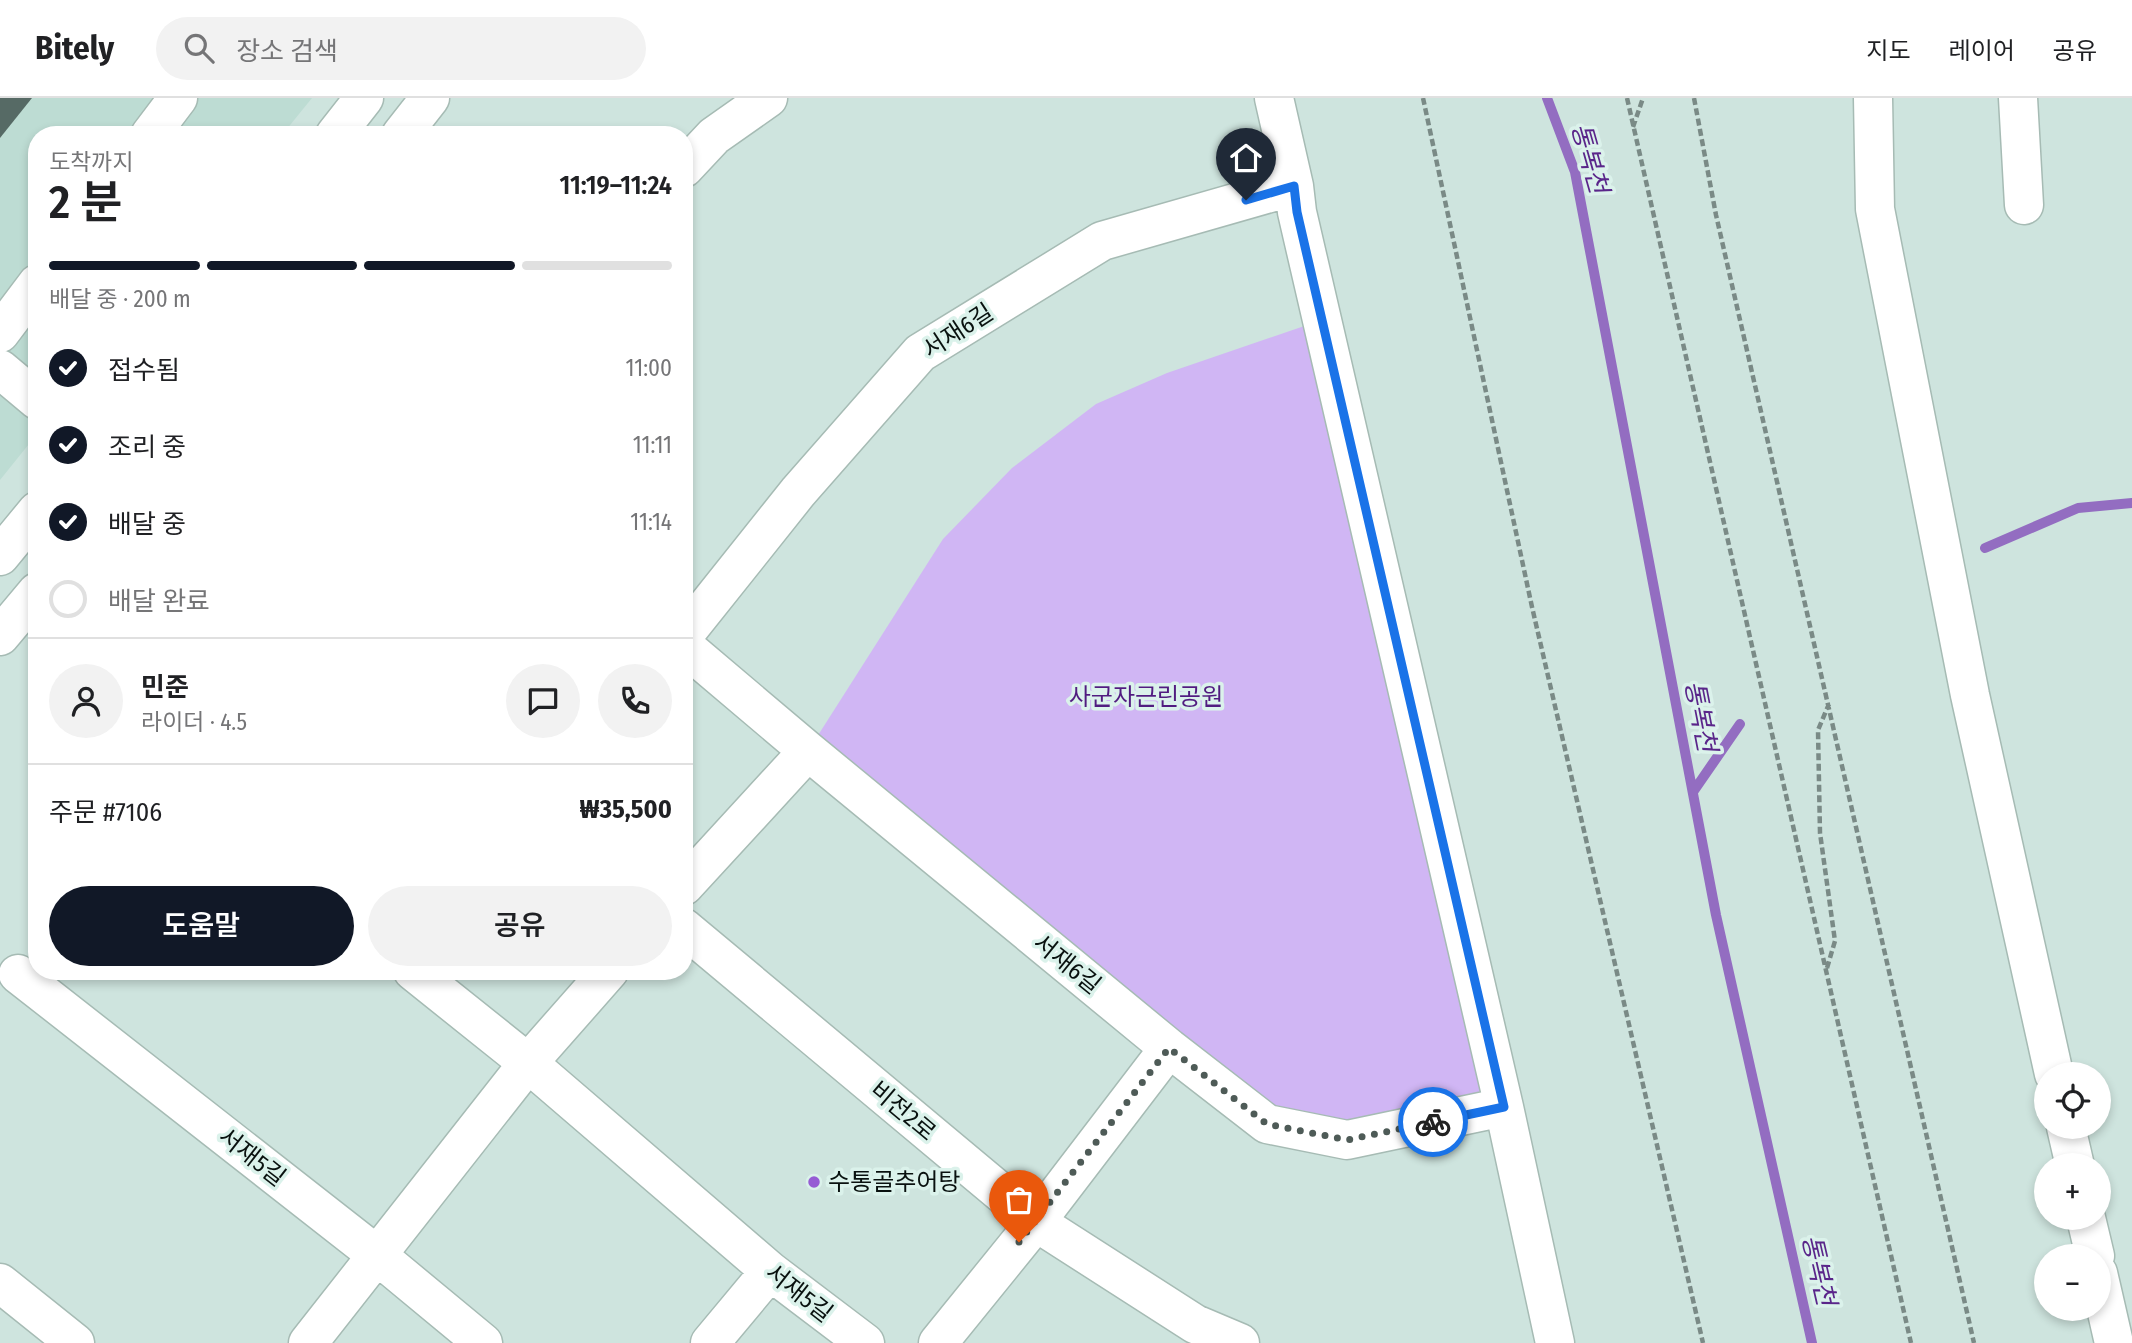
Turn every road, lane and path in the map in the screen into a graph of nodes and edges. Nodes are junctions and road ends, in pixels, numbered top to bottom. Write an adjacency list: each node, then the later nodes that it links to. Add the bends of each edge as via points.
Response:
1 (178, 98): 12 (street)
2 (364, 98): 13 (street)
3 (430, 98): 14 (street)
4 (768, 98): 16 (street, via 714,136)
5 (1274, 98): 17 (street)
6 (1423, 98): 54 (path, via 1532,607)
7 (1627, 98): 15 (path)
8 (1643, 98): 15 (path)
9 (1694, 98): 29 (path)
10 (1873, 98): 38 (street, via 1875,209 1970,695)
11 (2018, 98): 18 (street)
12 (157, 126)
13 (342, 126)
14 (408, 126)
15 (1633, 127): 33 (path)
16 (693, 158)
17 (1294, 186): 26 (street, 서재6길, via 1102,241 920,353 798,492); 40 (street)
18 (2024, 205)
19 (28, 295): 20 (street)
20 (1, 329)
21 (0, 369): 22 (street)
22 (28, 392)
23 (28, 522): 24 (street)
24 (0, 556)
25 (28, 603): 27 (street)
26 (693, 624)
27 (0, 636)
28 (693, 654): 30 (street, 서재6길)
29 (1829, 704): 33 (path, via 1818,730 1821,833 1835,941); 56 (path)
30 (808, 751): 31 (street); 37 (street, 서재6길)
31 (693, 876)
32 (693, 936): 41 (street, 비전2로)
33 (1826, 971): 55 (path)
34 (18, 974): 42 (street, 서재5길)
35 (424, 980): 39 (street, 서재5길)
36 (601, 980): 39 (street)
37 (1169, 1048): 40 (street, 서재6길, via 1267,1124 1347,1140); 41 (street)
38 (2051, 1062)
39 (528, 1063): 42 (street); 43 (street, 서재5길)
40 (1504, 1107): 53 (street)
41 (1036, 1222): 51 (street); 52 (street, 비전2로, via 1195,1324)
42 (378, 1256): 47 (street); 48 (street, 서재5길)
43 (769, 1271): 49 (street); 50 (street, 서재5길)
44 (0, 1283): 46 (street)
45 (2109, 1321): 57 (street)
46 (75, 1343)
47 (308, 1343)
48 (483, 1343)
49 (710, 1343)
50 (865, 1343)
51 (938, 1343)
52 (1240, 1343)
53 (1555, 1343)
54 (1703, 1343)
55 (1911, 1343)
56 (1974, 1343)
57 (2114, 1343)

